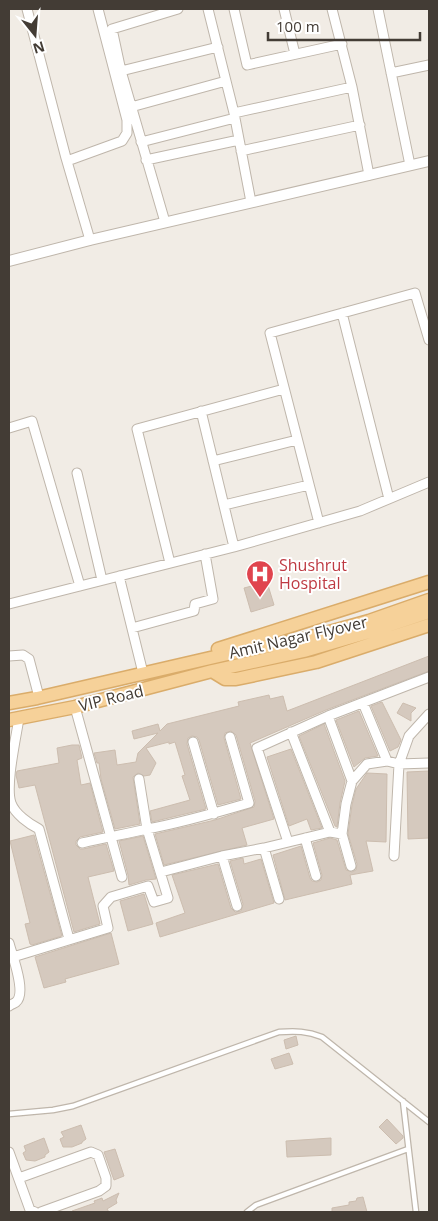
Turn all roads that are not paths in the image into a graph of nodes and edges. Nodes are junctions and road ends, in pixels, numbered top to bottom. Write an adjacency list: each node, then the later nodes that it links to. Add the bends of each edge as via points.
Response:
1 (27, 9): 24 (street)
2 (101, 9): 24 (street, via 127,132 118,143)
3 (178, 9): 13 (street, via 112,29)
4 (208, 9): 10 (street)
5 (234, 9): 11 (street, via 247,64)
6 (284, 9): 11 (street)
7 (332, 9): 9 (street)
8 (378, 9): 14 (street)
9 (342, 44): 11 (street); 16 (street)
10 (218, 47): 13 (street); 15 (street)
11 (295, 54)
12 (429, 66): 14 (street)
13 (121, 71): 17 (street)
14 (391, 73): 26 (street)
15 (226, 81): 17 (street); 18 (street)
16 (352, 87): 18 (street); 19 (street)
17 (131, 107): 21 (street)
18 (235, 116): 20 (street); 21 (street)
19 (360, 125): 22 (street); 27 (street)
20 (239, 140): 22 (street); 23 (street)
21 (141, 142): 23 (street)
22 (241, 151): 28 (street)
23 (146, 160): 29 (street)
24 (67, 161): 30 (street)
25 (429, 161): 26 (street)
26 (410, 165): 27 (street)
27 (369, 175): 28 (street)
28 (251, 202): 29 (street)
29 (165, 222): 30 (street)
30 (90, 240): 31 (street)
31 (9, 261)
32 (342, 313): 33 (street, via 415,293); 34 (street, via 270,334); 42 (street)
33 (429, 340)
34 (284, 389): 35 (street); 37 (street)
35 (201, 412): 38 (street); 47 (street, via 137,428)
36 (9, 428): 51 (street, via 32,422)
37 (297, 440): 38 (street); 41 (street)
38 (213, 461): 43 (street)
39 (77, 472): 49 (street)
40 (429, 482): 42 (street)
41 (309, 485): 43 (street); 44 (street)
42 (389, 499): 44 (street)
43 (224, 505): 45 (street)
44 (319, 523): 45 (street)
45 (234, 547): 46 (street)
46 (205, 554): 47 (street); 56 (street, via 213,598 194,604 194,611)
47 (170, 563): 48 (street)
48 (119, 576): 49 (street); 56 (street)
49 (102, 580): 51 (street)
50 (429, 582): 58 (main road, via 211,651)
51 (80, 586): 53 (street)
52 (429, 600): 58 (main road, Amit Nagar Flyover, via 369,622 298,641)
53 (9, 604)
54 (429, 612): 59 (main road, Amit Nagar Flyover, via 304,651)
55 (429, 625): 59 (main road, via 316,662 236,679 225,679)
56 (132, 628): 60 (street)
57 (9, 656): 62 (street, via 23,655 29,659)
58 (194, 662): 60 (main road, Amit Nagar Flyover)
59 (212, 671): 65 (main road, VIP Road)
60 (143, 673): 62 (main road, VIP Road)
61 (429, 677): 64 (street)
62 (40, 697): 63 (main road, VIP Road)
63 (9, 703)
64 (363, 703): 67 (street); 72 (street)
65 (75, 707): 68 (main road, VIP Road); 81 (street)
66 (429, 714): 74 (street, via 409,736)
67 (328, 716): 69 (street); 76 (street)
68 (14, 719): 94 (street, via 11,804 39,829)
69 (292, 732): 79 (street); 83 (street, via 257,748)
70 (230, 737): 77 (street, via 249,803)
71 (193, 742): 77 (street)
72 (387, 761): 74 (street); 76 (street, via 367,764)
73 (429, 763): 74 (street)
74 (399, 764): 87 (street)
75 (139, 779): 78 (street)
76 (352, 781): 80 (street)
77 (214, 814): 78 (street)
78 (147, 829): 81 (street); 89 (street)
79 (330, 832): 80 (street); 82 (street)
80 (342, 834): 88 (street)
81 (111, 835): 84 (street); 91 (street)
82 (305, 838): 83 (street); 90 (street)
83 (288, 842): 85 (street)
84 (82, 843)
85 (264, 848): 86 (street); 92 (street)
86 (222, 856): 89 (street); 93 (street)
87 (394, 856)
88 (351, 866)
89 (161, 872): 94 (street, via 168,898 154,902 148,886 111,897 103,906 108,928)
90 (316, 876)
91 (122, 877)
92 (279, 899)
93 (237, 906)
94 (69, 939): 96 (street)
95 (9, 943): 96 (street)
96 (13, 957): 97 (street, via 20,982 20,997)
97 (9, 1006)
98 (403, 1101): 99 (lane, via 322,1037 300,1030 279,1032 73,1106); 100 (lane); 101 (lane)
99 (9, 1114)
100 (429, 1122)
101 (408, 1148): 106 (lane, via 256,1205); 107 (lane)
102 (9, 1152): 103 (street)
103 (19, 1178): 104 (street, via 30,1210); 105 (street, via 91,1152 98,1155 106,1186)
104 (35, 1212)
105 (41, 1212)
106 (247, 1212)
107 (416, 1212)

